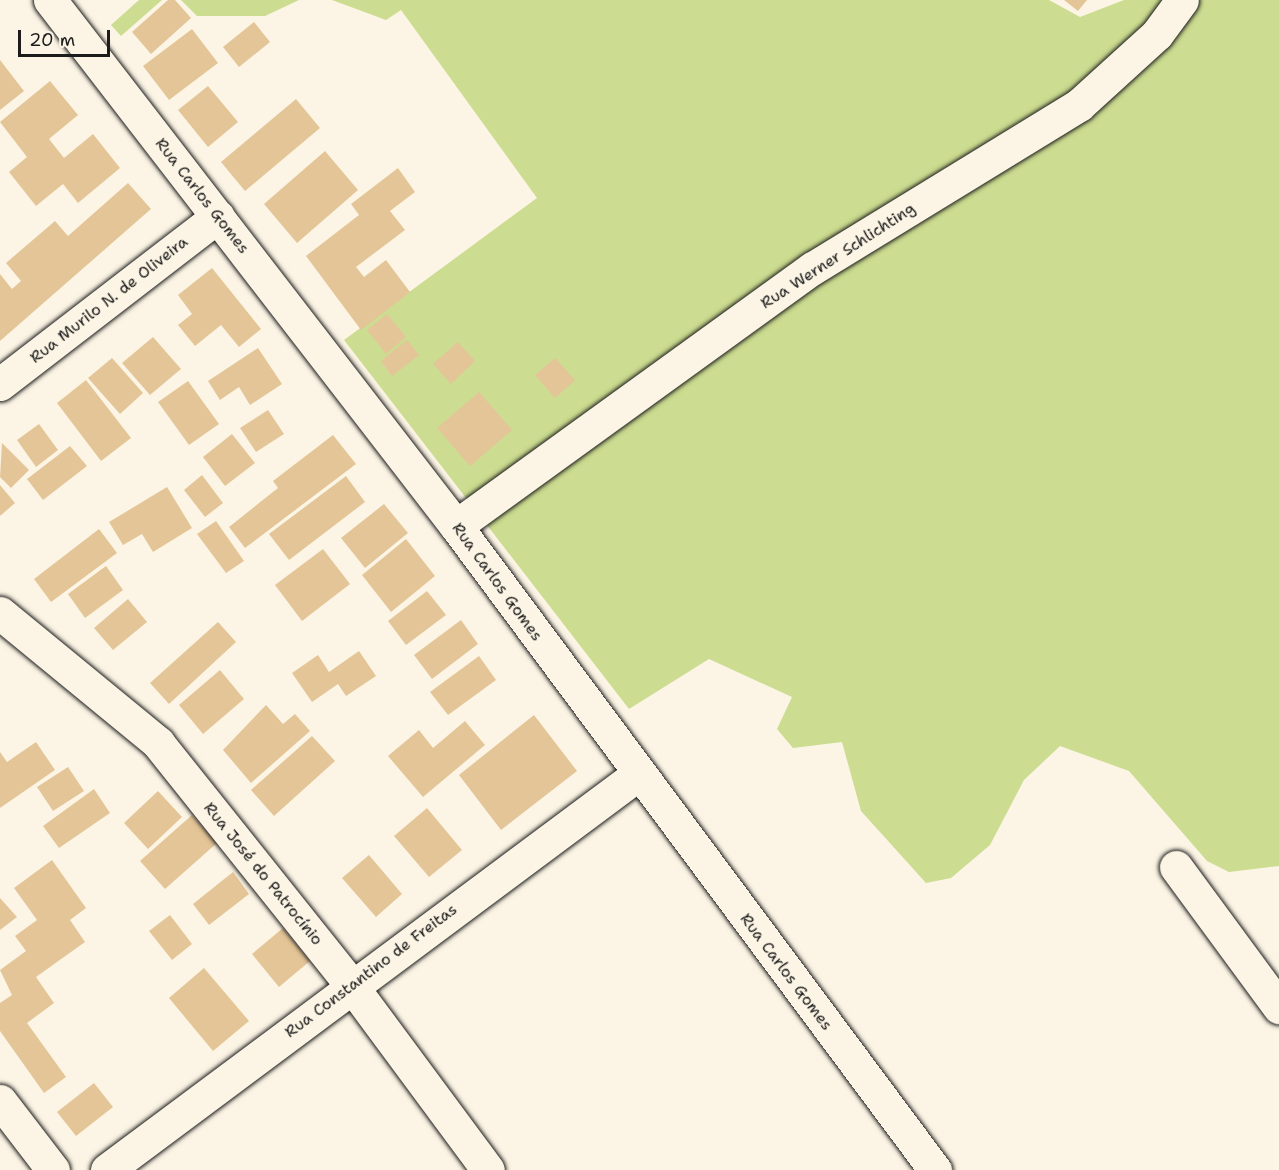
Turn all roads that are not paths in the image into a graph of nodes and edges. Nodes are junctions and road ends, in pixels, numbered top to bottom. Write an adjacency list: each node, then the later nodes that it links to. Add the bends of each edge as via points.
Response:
1 (50, 0): 3 (street, Rua Carlos Gomes)
2 (1182, 0): 5 (street, Rua Werner Schlichting, via 1157,34 1079,105 813,268)
3 (218, 216): 4 (street, Rua Murilo N. de Oliveira); 5 (street, Rua Carlos Gomes)
4 (0, 384)
5 (456, 526): 7 (street, Rua Carlos Gomes)
6 (0, 613): 9 (street, Rua José do Patrocínio, via 158,744)
7 (637, 775): 9 (street, Rua Constantino de Freitas); 15 (street, Rua Carlos Gomes)
8 (1176, 867): 10 (street)
9 (351, 986): 13 (street, Rua Constantino de Freitas); 14 (street, Rua José do Patrocínio)
10 (1279, 1007)
11 (0, 1101): 12 (street)
12 (53, 1170)
13 (107, 1170)
14 (488, 1170)
15 (935, 1170)

